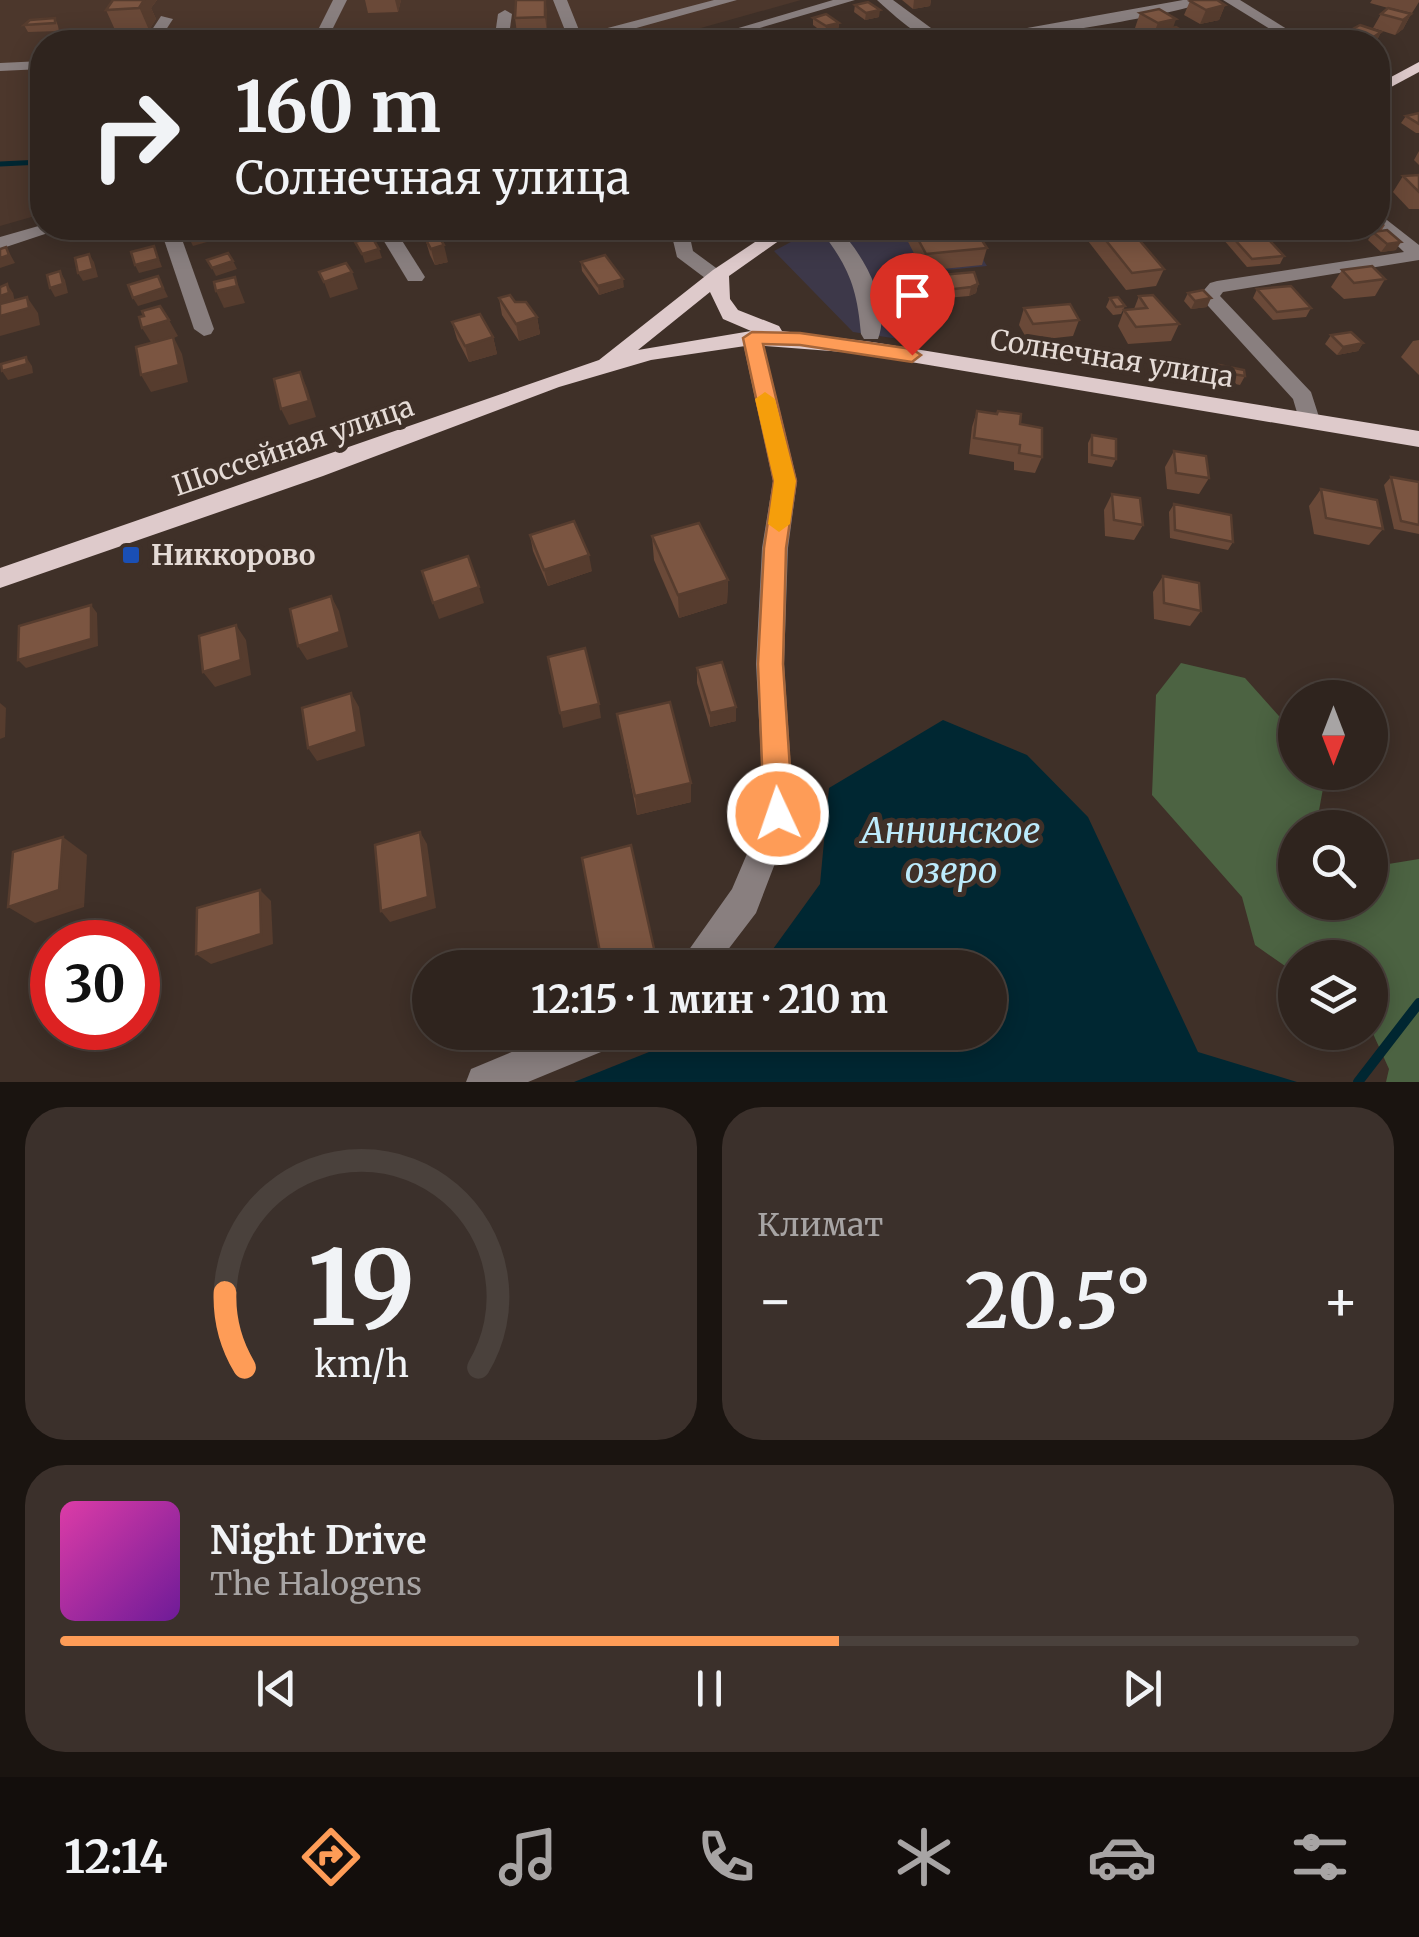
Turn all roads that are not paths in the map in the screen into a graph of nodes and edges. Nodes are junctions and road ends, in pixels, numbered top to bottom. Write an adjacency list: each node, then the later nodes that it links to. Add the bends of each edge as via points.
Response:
1 (340, 0): 13 (street)
2 (560, 0): 15 (street)
3 (730, 0): 16 (street)
4 (848, 0): 17 (street)
5 (884, 0): 18 (street)
6 (1202, 0): 11 (street)
7 (1230, 0): 20 (street)
8 (1090, 10): 11 (street)
9 (505, 14): 14 (street)
10 (166, 19): 12 (street)
11 (1107, 19): 19 (street)
12 (159, 30)
13 (325, 30)
14 (503, 30)
15 (571, 30)
16 (619, 30)
17 (741, 30)
18 (927, 30)
19 (1035, 30)
20 (1282, 30)
21 (30, 66): 23 (street)
22 (1419, 66): 24 (main road)
23 (0, 67)
24 (1390, 83)
25 (1390, 228): 33 (street)
26 (30, 235): 32 (street)
27 (173, 240): 36 (street)
28 (393, 240): 35 (street)
29 (681, 240): 34 (street, via 684,253)
30 (763, 240): 34 (main road)
31 (840, 240): 37 (street, via 868,291)
32 (0, 243)
33 (1416, 250): 41 (street, via 1402,259 1217,287 1208,296 1303,398)
34 (718, 276): 39 (main road, via 717,295 739,321); 40 (main road)
35 (415, 277)
36 (204, 329)
37 (871, 334)
38 (752, 338): 39 (main road); 40 (main road); 44 (street, via 785,481 770,664 778,814 744,901)
39 (796, 339): 41 (main road, Солнечная улица)
40 (604, 366): 43 (main road, Шоссейная улица)
41 (1309, 420): 42 (main road, Солнечная улица)
42 (1419, 438)
43 (0, 578)
44 (707, 950)
45 (561, 1050): 46 (street)
46 (484, 1082)

